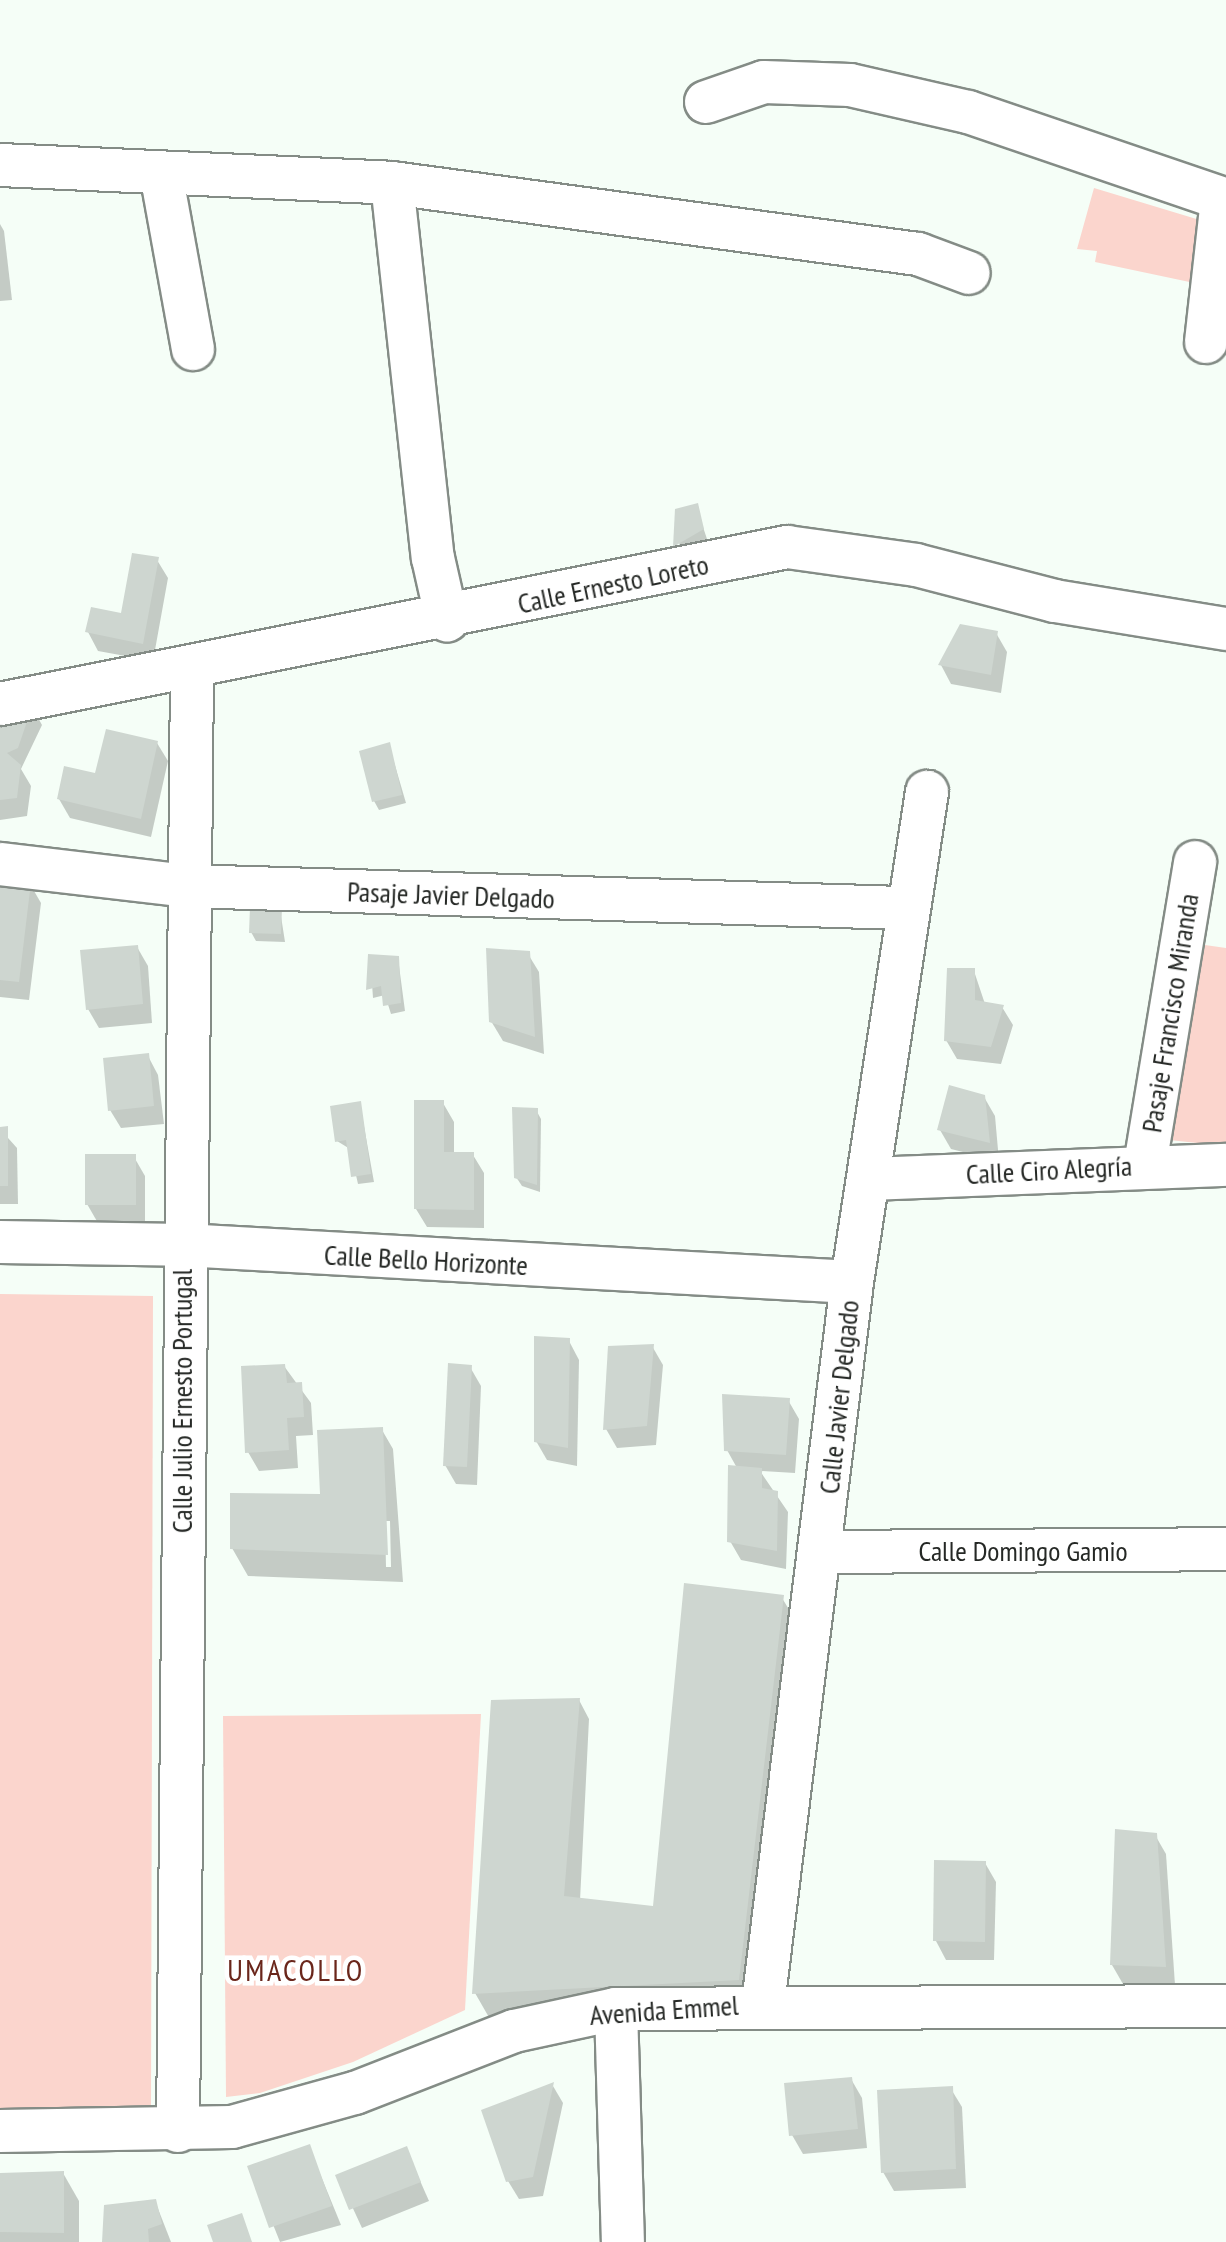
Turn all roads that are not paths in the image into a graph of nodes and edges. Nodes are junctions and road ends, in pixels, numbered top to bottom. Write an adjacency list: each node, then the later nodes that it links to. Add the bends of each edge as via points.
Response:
1 (706, 102): 5 (street, via 764,82 850,85 968,112)
2 (0, 165): 3 (street)
3 (161, 174): 4 (street); 8 (street)
4 (392, 183): 6 (street, via 918,254); 9 (street, via 433,558)
5 (1224, 200): 7 (street)
6 (969, 273)
7 (1206, 342)
8 (192, 349)
9 (447, 620): 10 (street, Calle Ernesto Loreto, via 787,547 916,564 1055,601); 11 (street, Calle Ernesto Loreto)
10 (1226, 630)
11 (192, 671): 12 (street, Calle Ernesto Loreto); 16 (street, Calle Julio Ernesto Portugal)
12 (0, 704)
13 (927, 792): 17 (street, Calle Javier Delgado)
14 (1195, 862): 18 (street, Pasaje Francisco Miranda)
15 (0, 864): 16 (street, Pasaje Javier Delgado)
16 (186, 886): 17 (street, Pasaje Javier Delgado); 22 (street, Calle Julio Ernesto Portugal)
17 (904, 908): 20 (street, Calle Javier Delgado)
18 (1146, 1165): 19 (street, Calle Ciro Alegría); 20 (street, Calle Ciro Alegría)
19 (1226, 1165)
20 (872, 1179): 23 (street, Calle Javier Delgado)
21 (0, 1242): 22 (street, Calle Bello Horizonte)
22 (182, 1245): 23 (street, Calle Bello Horizonte); 30 (street, Calle Julio Ernesto Portugal)
23 (852, 1282): 25 (street, Calle Javier Delgado)
24 (1226, 1549): 25 (street, Calle Domingo Gamio)
25 (821, 1552): 26 (street, Calle Javier Delgado)
26 (762, 2004): 27 (street, Avenida Emmel); 28 (street, Avenida Emmel)
27 (1226, 2006)
28 (616, 2009): 30 (street, Avenida Emmel, via 514,2031 294,2113); 31 (street)
29 (0, 2131): 30 (street, Avenida Emmel)
30 (178, 2131)
31 (623, 2242)

